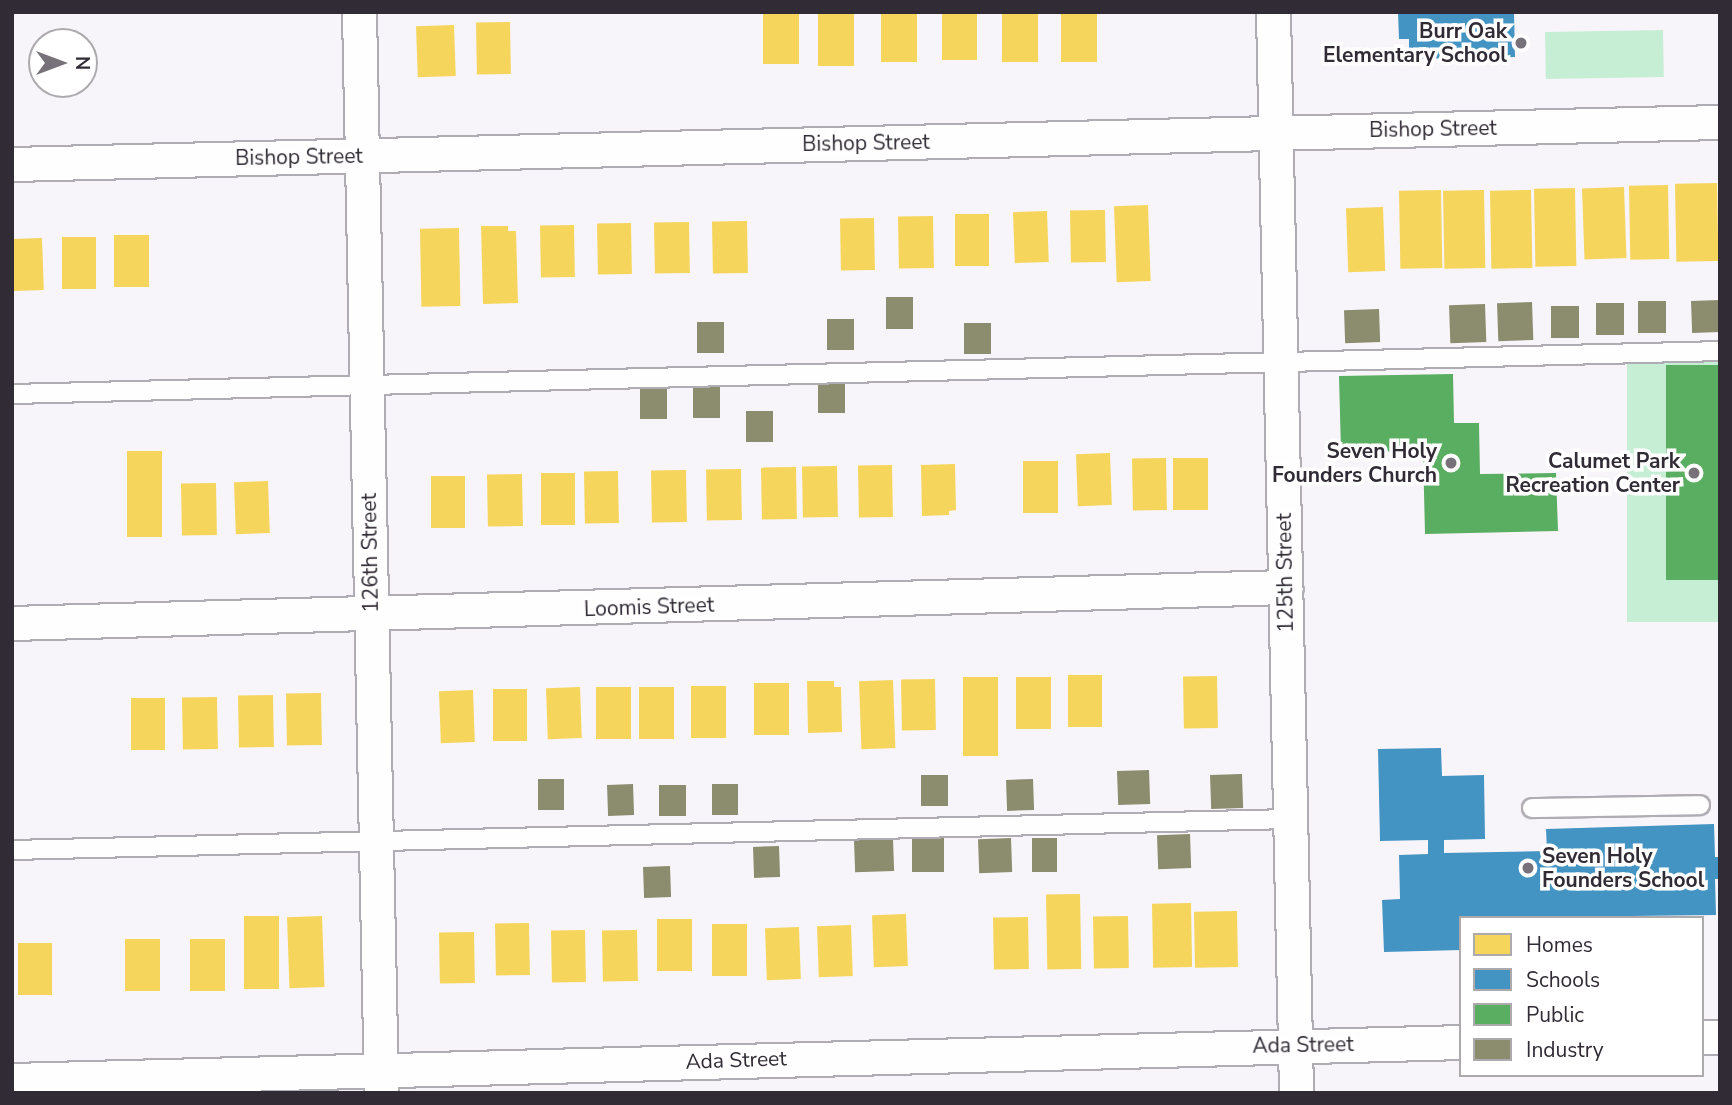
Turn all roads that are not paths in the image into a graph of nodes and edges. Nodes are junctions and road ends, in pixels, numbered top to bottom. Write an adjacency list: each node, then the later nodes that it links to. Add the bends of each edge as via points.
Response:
1 (359, 12): 5 (street, 126th Street)
2 (1273, 12): 4 (street, 125th Street)
3 (1720, 122): 4 (street, Bishop Street)
4 (1276, 133): 5 (street, Bishop Street); 8 (street, 125th Street)
5 (362, 155): 6 (street, Bishop Street); 9 (street, 126th Street)
6 (12, 164)
7 (1720, 351): 8 (lane)
8 (1280, 362): 9 (lane); 11 (street, 125th Street)
9 (367, 385): 10 (lane); 12 (street, 126th Street)
10 (12, 394)
11 (1285, 587): 12 (street, Loomis Street); 16 (street, 125th Street)
12 (371, 615): 13 (street, Loomis Street); 17 (street, 126th Street)
13 (12, 623)
14 (1700, 805): 15 (lane)
15 (1532, 808)
16 (1290, 819): 17 (lane); 20 (street, 125th Street)
17 (376, 841): 18 (lane); 22 (street, 126th Street)
18 (12, 850)
19 (1459, 1042): 20 (street, Ada Street)
20 (1295, 1045): 22 (street, Ada Street); 23 (street, 125th Street)
21 (12, 1080): 22 (street, Ada Street)
22 (380, 1081)
23 (1296, 1093)

